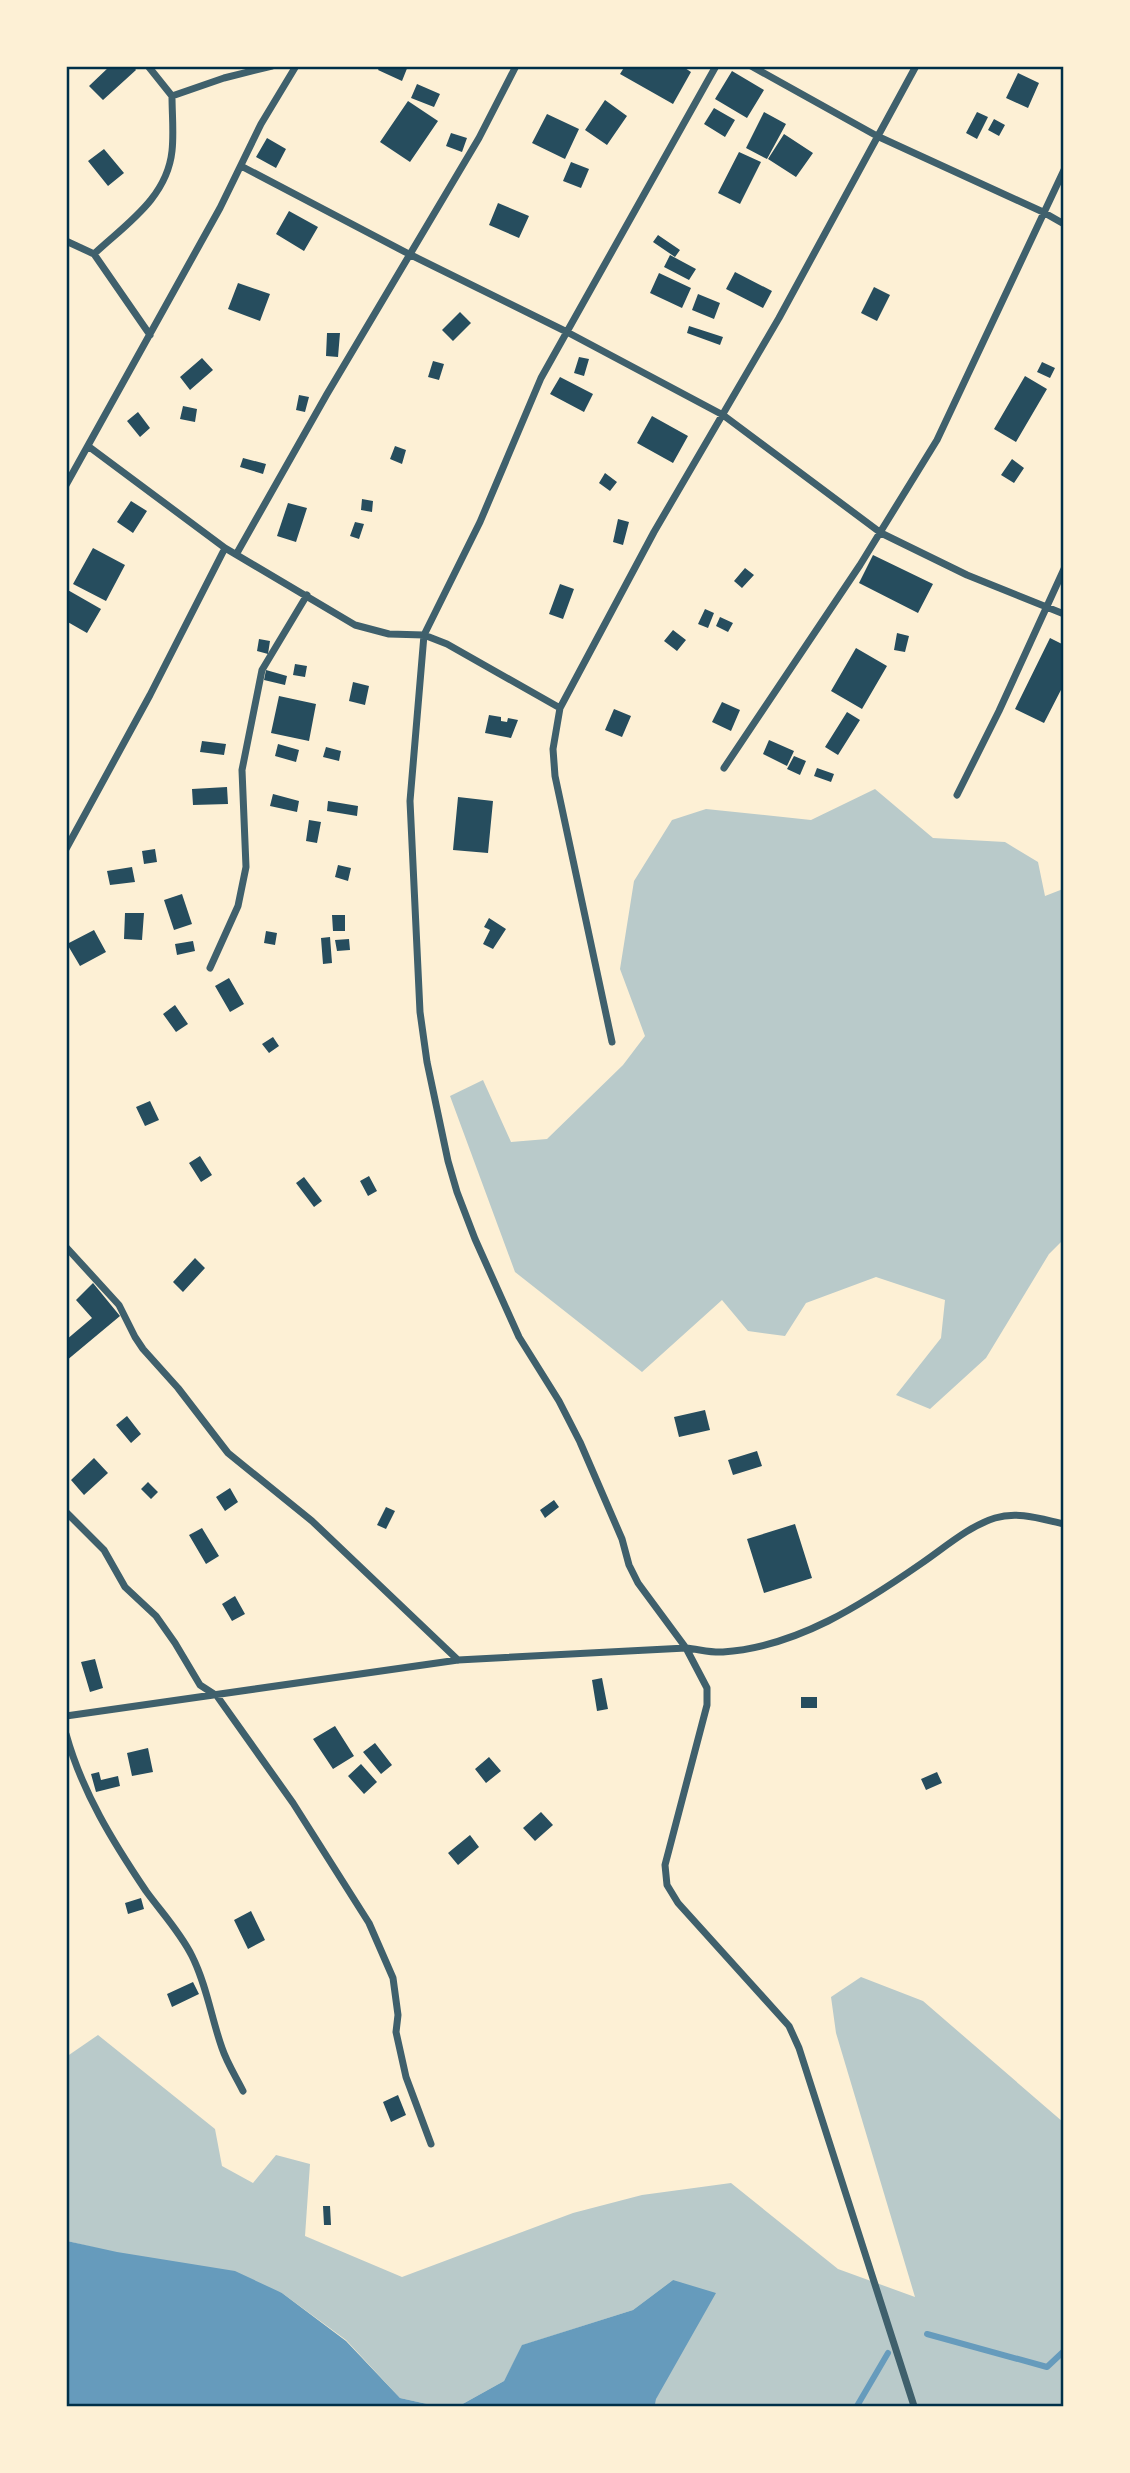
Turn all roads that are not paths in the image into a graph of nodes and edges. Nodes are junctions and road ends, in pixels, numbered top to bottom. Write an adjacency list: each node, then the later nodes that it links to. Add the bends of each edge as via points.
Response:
1 (148, 66): 8 (street)
2 (272, 66): 8 (street)
3 (296, 66): 10 (street)
4 (516, 66): 16 (street)
5 (716, 66): 17 (street)
6 (751, 66): 9 (street)
7 (916, 66): 9 (street)
8 (172, 96): 15 (street, via 172,152 167,175 154,199)
9 (877, 136): 12 (street); 19 (street)
10 (241, 166): 16 (street); 18 (street)
11 (1063, 170): 12 (street)
12 (1043, 212): 13 (street); 22 (street, via 937,440)
13 (1063, 224)
14 (66, 241): 15 (street)
15 (94, 254): 18 (street)
16 (409, 254): 17 (street); 24 (street)
17 (567, 332): 19 (street); 29 (street, via 541,378 480,522)
18 (150, 335): 20 (street)
19 (723, 415): 22 (street); 30 (street)
20 (88, 446): 21 (street); 23 (street)
21 (66, 485)
22 (881, 533): 27 (street); 31 (street)
23 (225, 548): 24 (street); 33 (street)
24 (237, 553): 26 (street)
25 (1063, 569): 27 (street)
26 (307, 595): 29 (street, via 355,625 389,634); 34 (street, via 261,670 242,770 246,867 238,906)
27 (1045, 607): 28 (street); 32 (street)
28 (1063, 614)
29 (424, 635): 30 (street); 39 (street, via 410,801 420,1012 447,1161 490,1273 519,1337 579,1442 629,1565)
30 (560, 708): 35 (street, via 553,749 555,776)
31 (724, 768)
32 (957, 795)
33 (66, 849)
34 (210, 968)
35 (612, 1042)
36 (66, 1247): 40 (street, via 119,1305 144,1349 228,1453 312,1521)
37 (66, 1512): 41 (street, via 104,1550 125,1587 156,1616 200,1685)
38 (1063, 1524): 39 (street, via 1025,1515 995,1517 817,1628 721,1652)
39 (686, 1648): 40 (street); 46 (street, via 707,1688 707,1705 665,1865 667,1885 789,2026)
40 (458, 1660): 41 (street)
41 (217, 1696): 42 (street); 45 (street, via 293,1803 369,1923 393,1978 396,2032 405,2077)
42 (66, 1716)
43 (66, 1734): 44 (street, via 86,1791 124,1859 192,1957 221,2046)
44 (243, 2091)
45 (432, 2144)
46 (914, 2406)

